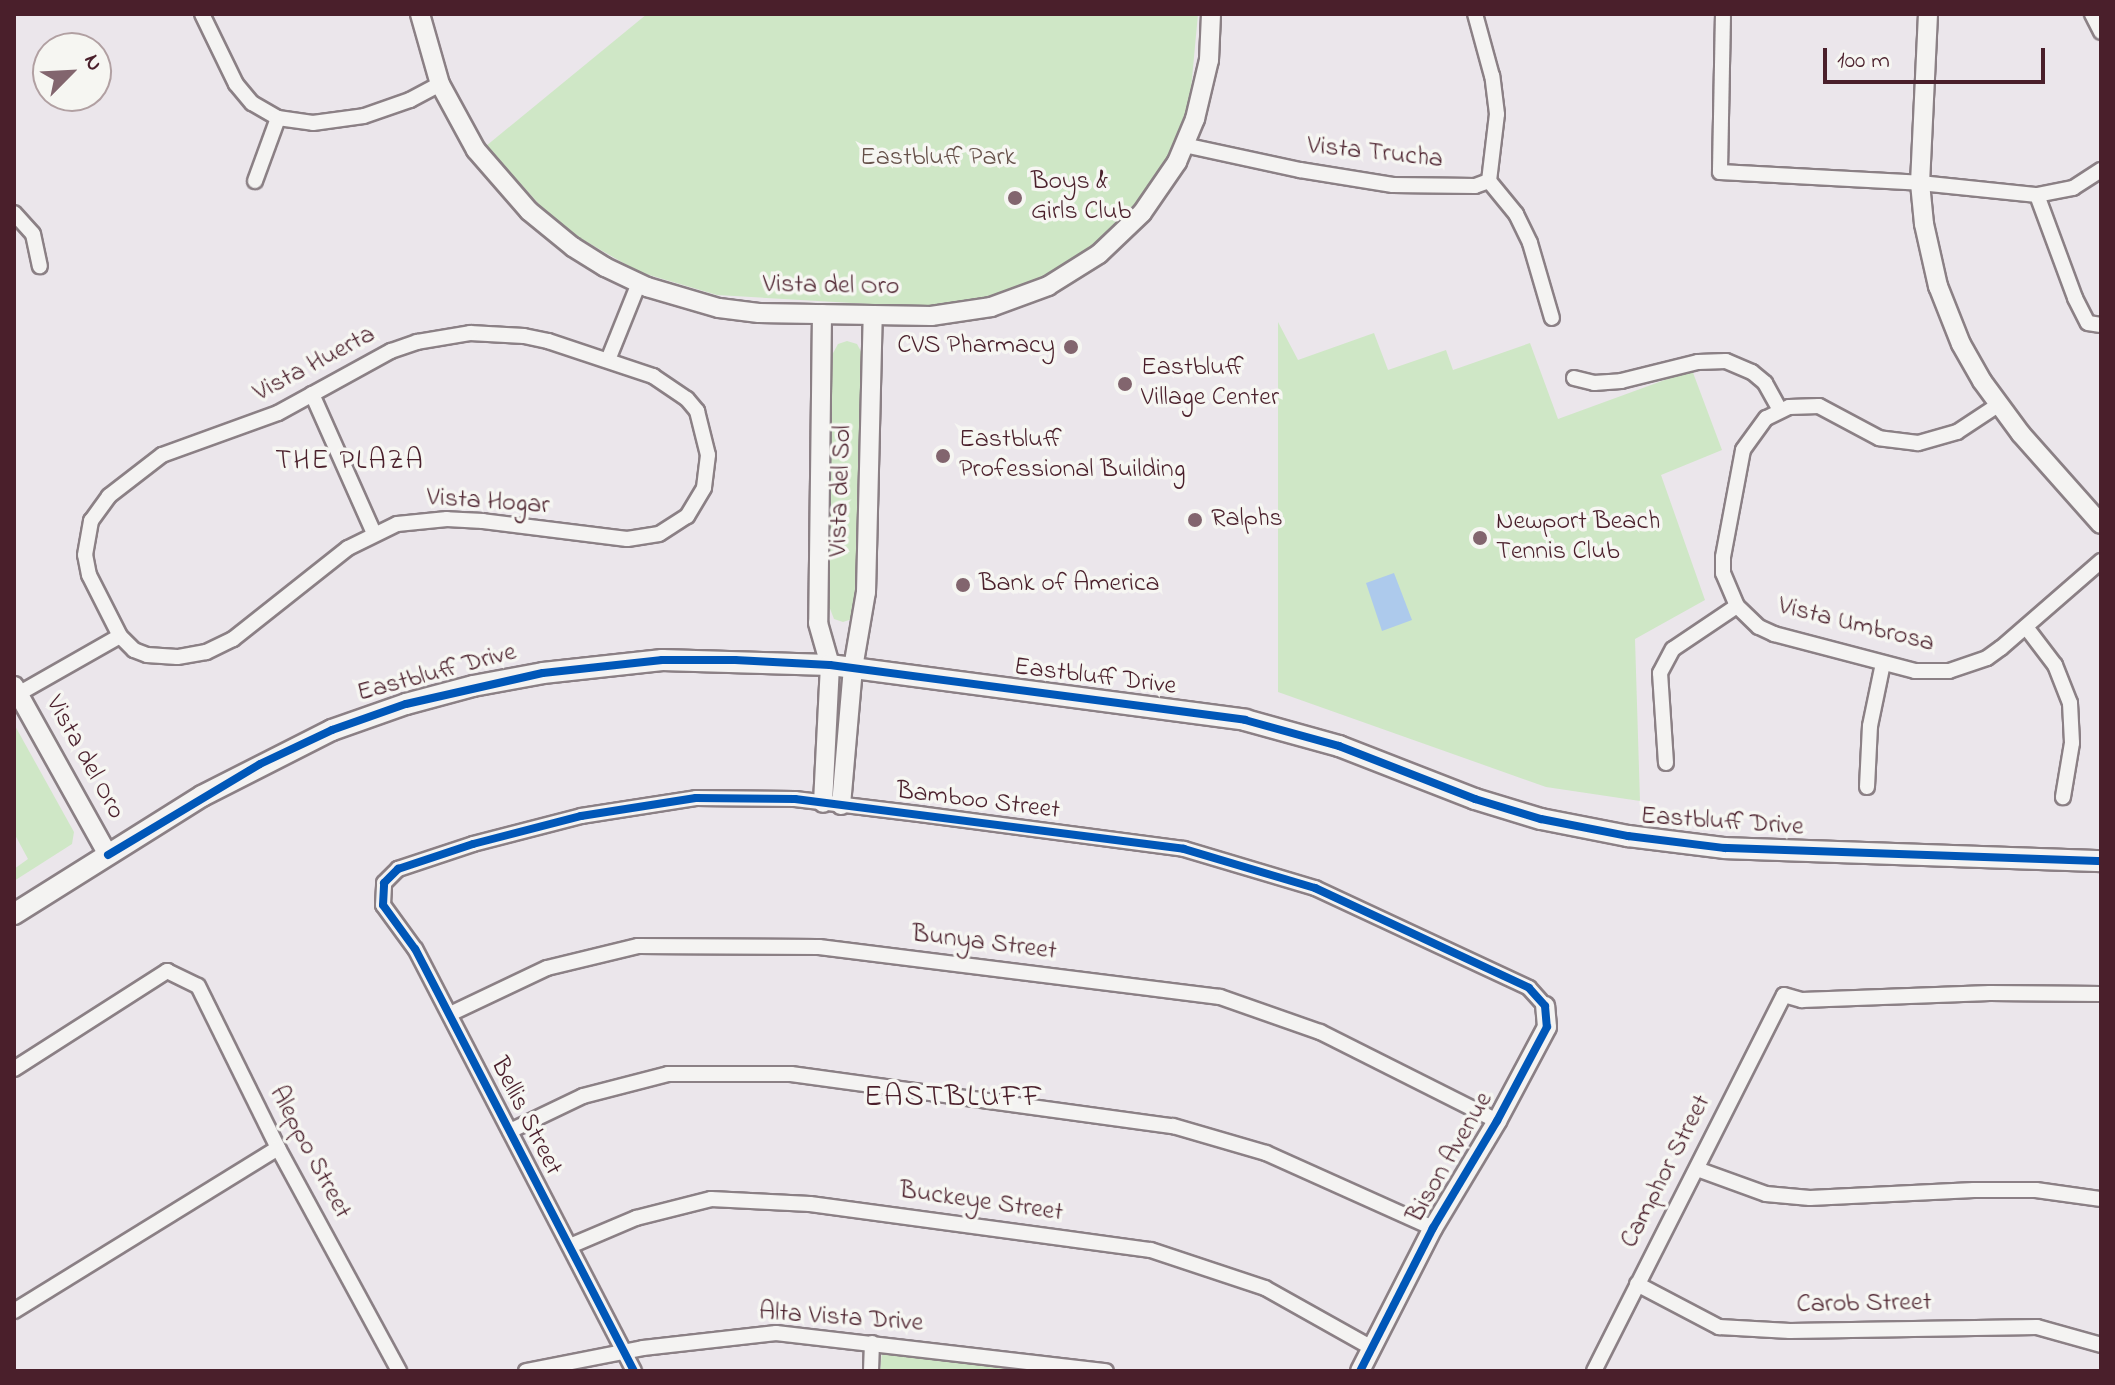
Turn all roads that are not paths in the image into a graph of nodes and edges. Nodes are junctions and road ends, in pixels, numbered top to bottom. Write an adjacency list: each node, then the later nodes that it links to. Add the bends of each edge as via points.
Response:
1 (202, 14): 10 (street, via 236,84 252,103)
2 (420, 14): 9 (street, Vista del Oro)
3 (1211, 14): 11 (street, Vista del Oro, via 1203,90)
4 (1475, 14): 14 (street, via 1497,114)
5 (1723, 14): 15 (street, via 1720,172)
6 (1928, 14): 15 (street)
7 (2092, 14): 8 (street)
8 (2101, 32)
9 (440, 84): 10 (street, via 396,106 355,118 311,124); 19 (street, Vista del Oro, via 476,150 529,211 573,247)
10 (278, 118): 13 (street)
11 (1184, 145): 14 (street, Vista Trucha, via 1393,185 1475,186); 21 (street, Vista del Oro, via 1161,187 1122,234 1048,286 961,313)
12 (2101, 170): 16 (street, via 2073,188)
13 (255, 181)
14 (1489, 181): 22 (street, via 1516,214 1530,243)
15 (1920, 183): 16 (street); 27 (street, via 1938,286 1961,344)
16 (2037, 195): 23 (street, via 2075,298 2088,323)
17 (14, 213): 18 (street, via 33,234)
18 (40, 266)
19 (639, 283): 20 (street, Vista del Oro, via 719,308); 24 (street)
20 (822, 314): 21 (street, Vista del Oro); 37 (street, Vista del Sol, via 818,623)
21 (873, 315): 38 (street, Vista del Sol, via 866,592)
22 (1552, 318)
23 (2101, 325)
24 (608, 360): 26 (street, Vista Huerta, via 524,336 470,333 391,351); 29 (street, Vista Huerta, via 674,388)
25 (1574, 378): 28 (street, via 1621,381 1698,362 1726,361 1765,383)
26 (312, 394): 31 (street); 35 (street, Vista Huerta, via 252,425 162,455 99,507 85,539 85,555 89,575)
27 (1998, 405): 28 (street, via 1957,432 1918,443 1879,438 1819,406); 30 (street)
28 (1780, 410): 33 (street, via 1756,427 1743,450 1723,557 1723,573)
29 (697, 411): 31 (street, Vista Hogar, via 708,455 704,488 687,516 659,534 627,539 447,519 397,524)
30 (2101, 524)
31 (374, 533): 35 (street, Vista Hogar, via 233,639 206,652 147,655)
32 (2101, 561): 34 (street, Vista Umbrosa)
33 (1737, 606): 36 (street, Vista Umbrosa, via 1774,634); 40 (street, via 1673,649 1660,673)
34 (2026, 627): 36 (street, Vista Umbrosa, via 1987,658 1966,667 1932,672); 42 (street, via 2055,665 2070,703 2072,743)
35 (120, 636): 39 (street)
36 (1883, 663): 41 (street, via 1870,726)
37 (830, 665): 38 (main road, Eastbluff Drive); 43 (street, Vista del Sol); 44 (main road, Eastbluff Drive, via 662,660 473,686 318,737 202,796)
38 (853, 668): 43 (street, Vista del Sol); 45 (main road, Eastbluff Drive, via 1245,720 1339,746 1515,811 1628,836 1725,848)
39 (16, 690): 44 (street, Vista del Oro)
40 (1666, 763)
41 (1867, 787)
42 (2063, 797)
43 (832, 804): 46 (street, Bamboo Street, via 696,798 581,816 398,869); 49 (street, Bamboo Street, via 1184,849 1315,888 1529,988)
44 (108, 855): 47 (main road, Eastbluff Drive)
45 (2101, 861)
46 (384, 883): 50 (street, Bellis Street, via 383,905 415,949)
47 (14, 914)
48 (2101, 994): 55 (street, Camphor Street, via 1802,1000 1784,995)
49 (1545, 1006): 52 (street, Bison Avenue, via 1547,1027)
50 (450, 1014): 52 (street, Bunya Street, via 547,968 638,946 819,947 1220,997 1320,1032); 53 (street, Bellis Street)
51 (14, 1069): 54 (street, Aleppo Street, via 167,971 198,986)
52 (1497, 1121): 57 (street, Bison Avenue)
53 (510, 1131): 57 (street, via 583,1096 668,1074 791,1074 1173,1126 1266,1153); 58 (street, Bellis Street)
54 (278, 1148): 60 (street); 65 (street, Aleppo Street)
55 (1697, 1169): 56 (street, via 1766,1194 1810,1198 2036,1190); 59 (street, Camphor Street)
56 (2101, 1199)
57 (1433, 1228): 63 (street, Bison Avenue)
58 (570, 1246): 63 (street, Buckeye Street, via 636,1218 711,1199 810,1204 1151,1250 1265,1288); 64 (street, Bellis Street)
59 (1637, 1284): 62 (street, Carob Street, via 1719,1327 2037,1327); 71 (street, Camphor Street)
60 (14, 1311)
61 (872, 1343): 64 (street, Alta Vista Drive, via 776,1333); 68 (street); 69 (street, Alta Vista Drive)
62 (2101, 1345)
63 (1372, 1348): 70 (street, Bison Avenue)
64 (624, 1351): 66 (street, Alta Vista Drive); 67 (street, Bellis Street)
65 (399, 1371)
66 (526, 1371)
67 (634, 1371)
68 (871, 1371)
69 (1106, 1371)
70 (1360, 1371)
71 (1594, 1371)

